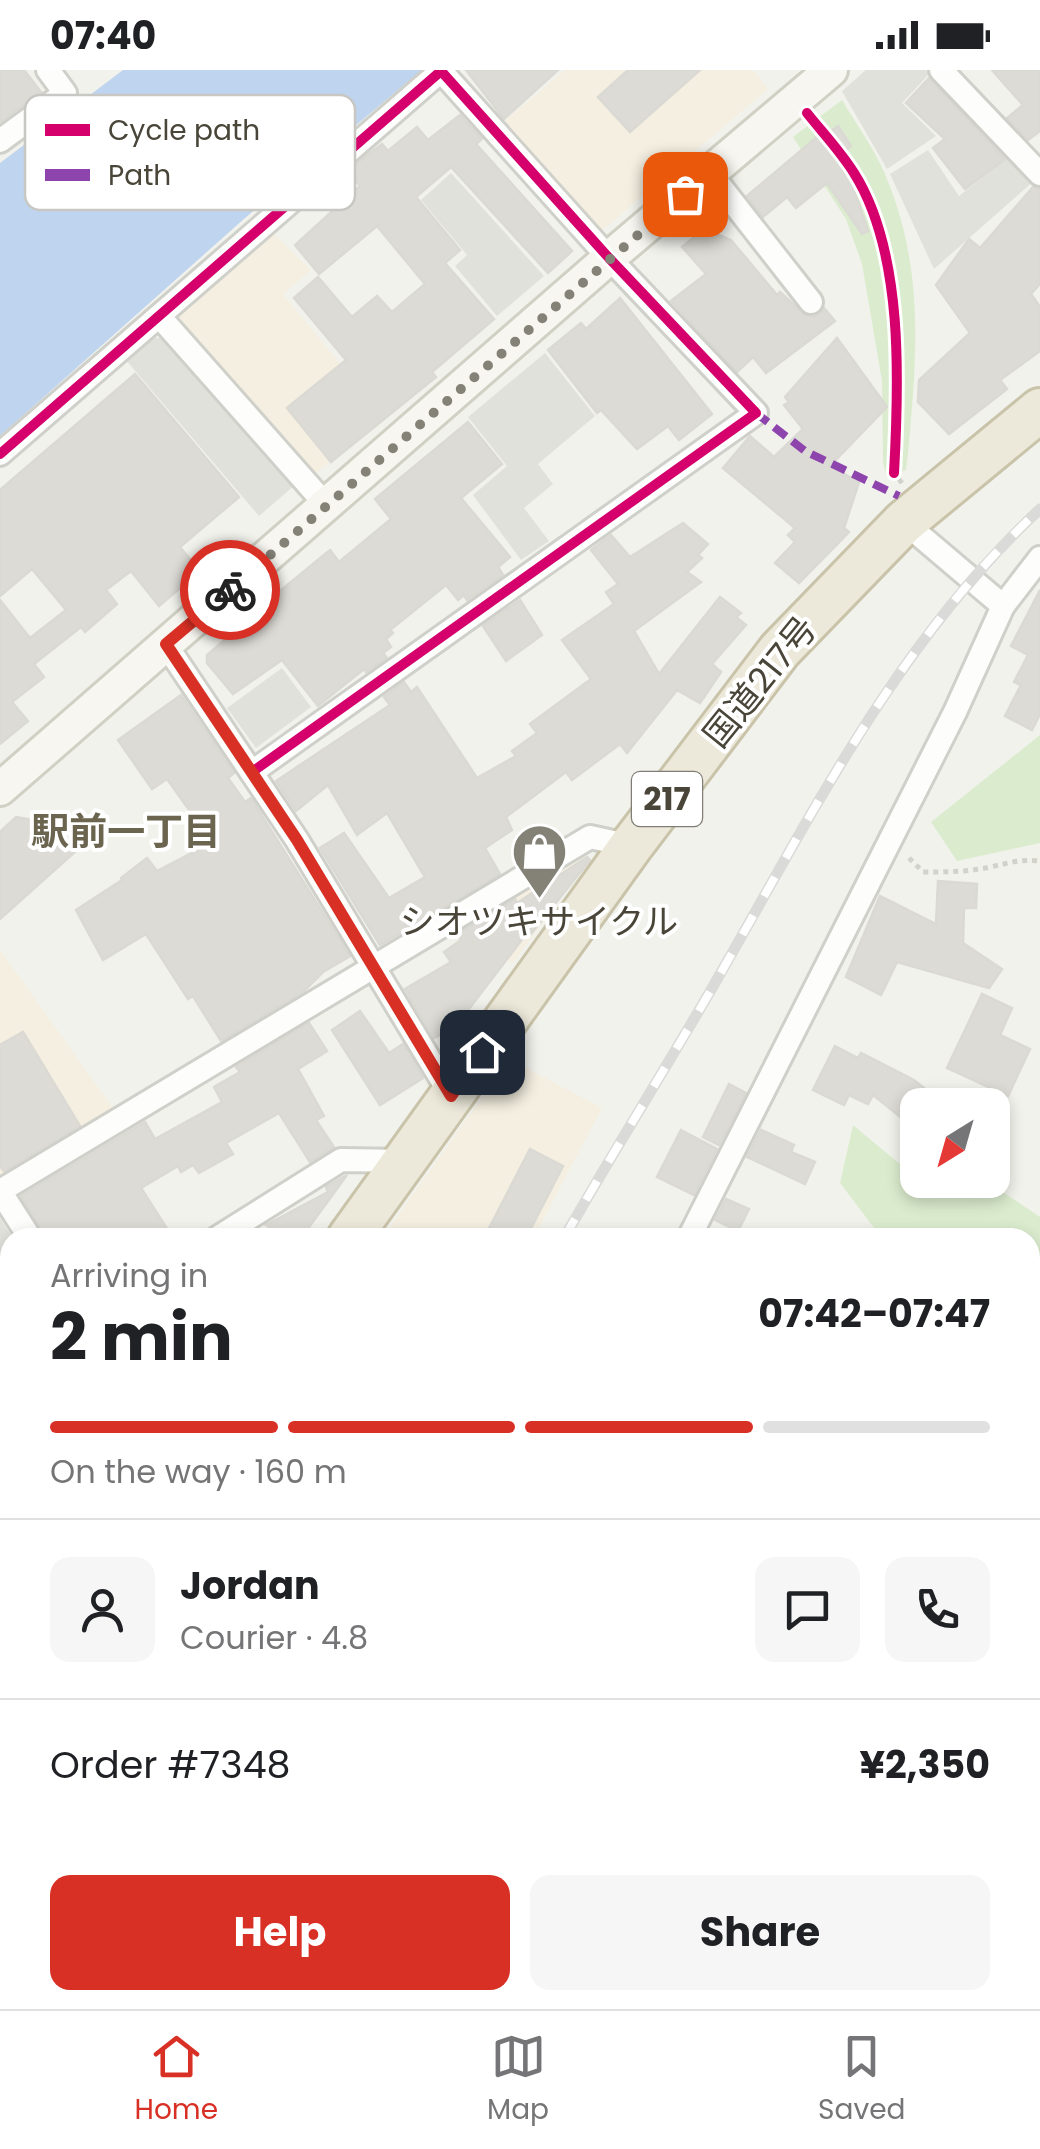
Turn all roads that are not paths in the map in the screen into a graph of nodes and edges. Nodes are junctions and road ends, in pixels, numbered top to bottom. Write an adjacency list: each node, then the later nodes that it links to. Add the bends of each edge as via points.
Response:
1 (48, 70): 5 (street)
2 (831, 70): 9 (street)
3 (941, 70): 10 (street)
4 (443, 71): 8 (street); 12 (street)
5 (62, 95)
6 (25, 123): 7 (street)
7 (0, 141)
8 (355, 147)
9 (710, 173): 12 (street); 13 (street)
10 (1040, 174)
11 (282, 210): 14 (street)
12 (609, 258): 17 (street); 22 (street, via 756,414)
13 (810, 302)
14 (159, 316): 16 (street); 17 (street)
15 (1040, 410): 18 (highway, 国道217号 / 217)
16 (0, 454)
17 (327, 506): 21 (street)
18 (904, 522): 20 (street); 24 (highway, 国道217号 / 217, via 780,650)
19 (1040, 558): 20 (street)
20 (1003, 606): 32 (street)
21 (166, 644): 22 (street); 23 (street)
22 (252, 772): 25 (street)
23 (0, 789)
24 (630, 846): 25 (street, via 590,837); 26 (highway, 国道217号 / 217)
25 (374, 968): 26 (street); 28 (street)
26 (451, 1096): 27 (highway, 国道217号 / 217)
27 (406, 1162): 30 (street, via 341,1160); 31 (highway, 国道217号 / 217)
28 (0, 1191): 29 (street)
29 (24, 1228)
30 (233, 1228)
31 (357, 1228)
32 (693, 1228)

